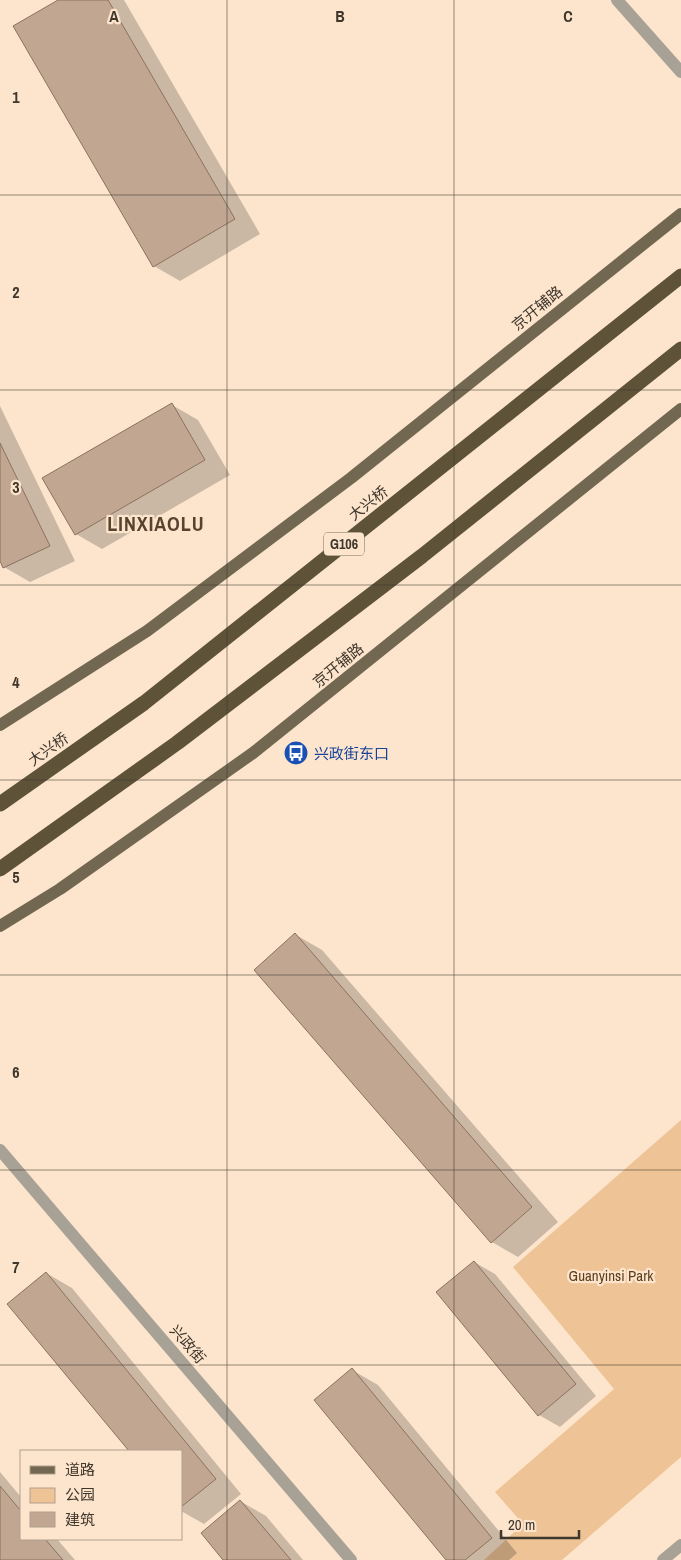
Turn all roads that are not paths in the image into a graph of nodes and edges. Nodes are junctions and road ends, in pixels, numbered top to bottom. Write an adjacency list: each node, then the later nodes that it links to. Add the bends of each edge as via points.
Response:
1 (617, 0): 2 (street)
2 (681, 72)
3 (681, 214): 7 (main road, 京开辅路, via 351,478 147,632)
4 (681, 276): 8 (highway, 大兴桥 / G106, via 144,703)
5 (681, 350): 9 (highway, via 422,556 177,743)
6 (681, 409): 10 (main road, 京开辅路, via 253,753 60,889)
7 (0, 725)
8 (0, 804)
9 (0, 869)
10 (0, 926)
11 (0, 1150): 13 (street, 兴政街)
12 (681, 1545): 14 (street)
13 (351, 1560)
14 (663, 1560)

